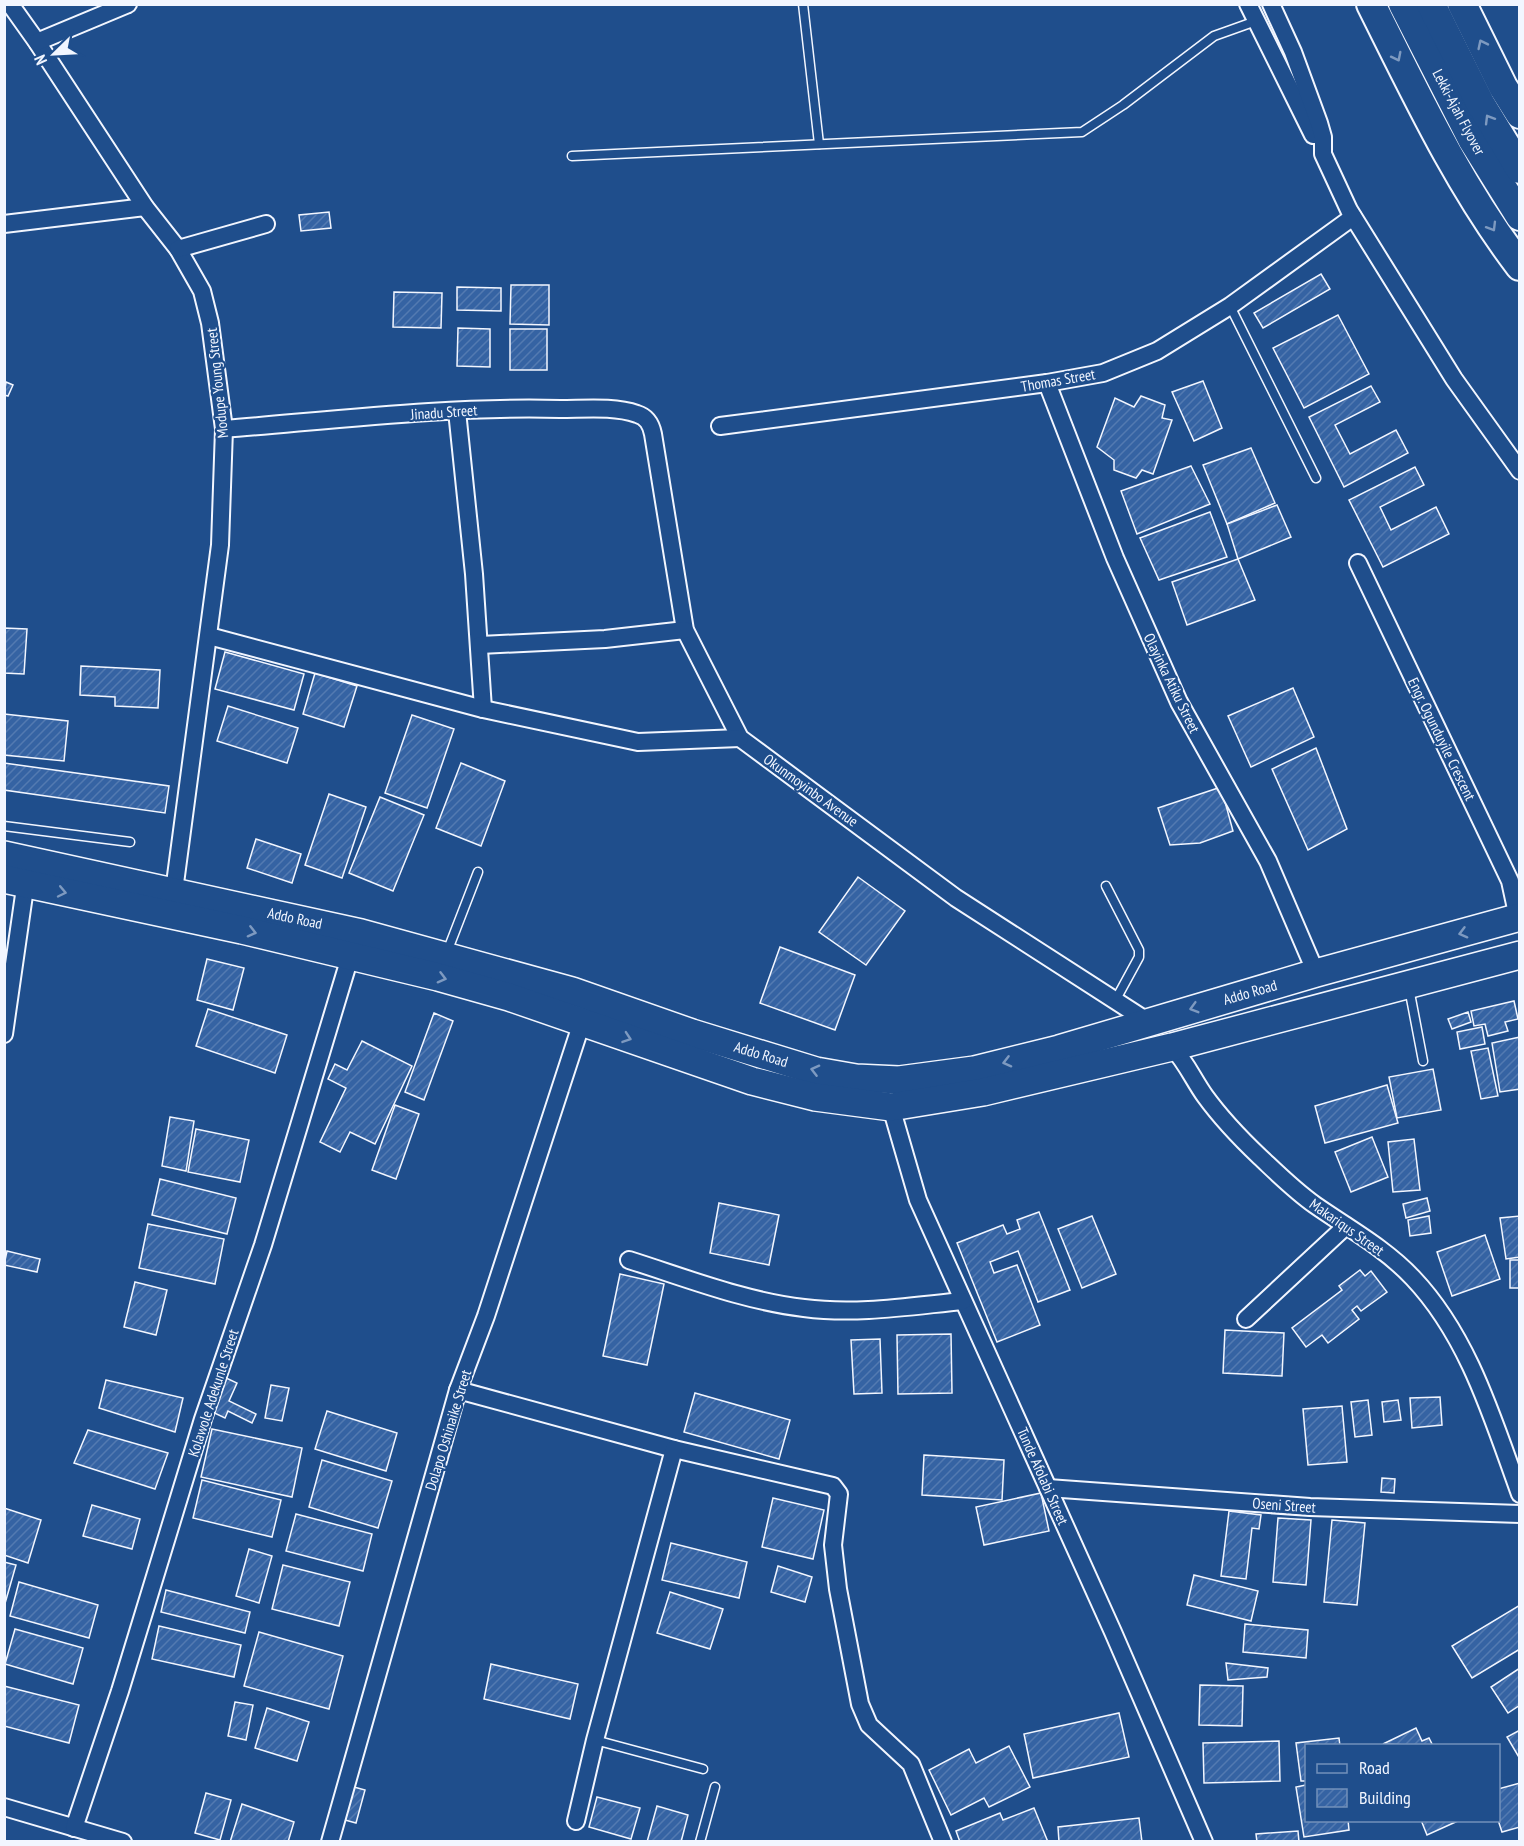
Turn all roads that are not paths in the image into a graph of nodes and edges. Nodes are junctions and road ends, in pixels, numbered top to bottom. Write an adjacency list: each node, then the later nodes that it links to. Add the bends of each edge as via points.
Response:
1 (10, 4): 11 (street, Modupe Young Street)
2 (128, 4): 11 (street)
3 (803, 4): 13 (lane)
4 (1248, 4): 10 (street)
5 (1271, 4): 14 (street, via 1319,123)
6 (1371, 4): 23 (highway, one-way to 23, via 1430,122 1500,240)
7 (1403, 4): 18 (highway, Lekki-Ajah Flyover, via 1472,139)
8 (1431, 4): 16 (highway, Lekki-Ajah Flyover, one-way to 8, via 1480,103)
9 (1462, 4): 12 (highway, one-way to 9)
10 (1256, 21): 13 (lane, via 1214,36 1082,132); 14 (street)
11 (38, 42): 17 (street, Modupe Young Street)
12 (1520, 114)
13 (819, 144): 15 (lane)
14 (1323, 154): 19 (street)
15 (572, 156)
16 (1520, 169)
17 (145, 207): 20 (street); 22 (street, Modupe Young Street)
18 (1520, 216)
19 (1353, 217): 24 (street, Thomas Street); 30 (street, via 1454,379)
20 (4, 224)
21 (266, 224): 22 (street)
22 (178, 249): 28 (street, Modupe Young Street, via 202,291)
23 (1520, 266)
24 (1230, 306): 25 (street, Thomas Street, via 1157,351 1103,373); 31 (lane)
25 (1047, 383): 27 (street, Thomas Street); 49 (street, Olayinka Atiku Street, via 1115,558 1179,702 1268,861)
26 (457, 411): 28 (street, Jinadu Street); 29 (street, Jinadu Street, via 610,410 645,418); 35 (street)
27 (720, 426)
28 (224, 429): 34 (street, Modupe Young Street, via 220,544)
29 (653, 434): 33 (street, Okunmoyinbo Avenue)
30 (1520, 471)
31 (1316, 478)
32 (1358, 563): 42 (street, Engr. Ogunduyile Crescent)
33 (685, 630): 35 (street, via 605,639); 37 (street, Okunmoyinbo Avenue)
34 (209, 636): 36 (street); 44 (street, Modupe Young Street)
35 (480, 645): 36 (street)
36 (483, 709): 37 (street, via 638,742)
37 (740, 738): 51 (street, Okunmoyinbo Avenue, via 956,898)
38 (4, 826): 39 (lane)
39 (130, 842)
40 (16, 870): 44 (main road, Addo Road); 48 (main road, Addo Road, one-way to 48); 54 (street)
41 (478, 872): 46 (lane)
42 (1515, 879): 45 (street, Engr. Ogunduyile Crescent)
43 (1106, 886): 51 (lane, via 1140,950)
44 (174, 891): 46 (main road, Addo Road)
45 (1519, 918): 49 (main road, Addo Road, one-way to 49)
46 (445, 955): 53 (main road, Addo Road, one-way to 46, via 974,1070 899,1080 856,1078 794,1064 572,991)
47 (1520, 955): 50 (main road, Addo Road)
48 (350, 957): 52 (main road, Addo Road, one-way to 52, via 438,977); 72 (street, Kolawole Adekunle Street, via 264,1245 203,1419)
49 (1316, 973): 53 (main road, Addo Road, one-way to 53)
50 (1408, 983): 55 (main road, Addo Road); 56 (lane)
51 (1115, 1000): 53 (street, Okunmoyinbo Avenue)
52 (582, 1022): 57 (main road, Addo Road, one-way to 57, via 752,1081 815,1097); 62 (street, Dolapo Oshinaike Street, via 486,1317)
53 (1147, 1022)
54 (4, 1034)
55 (1172, 1047): 57 (main road, Addo Road, via 983,1092); 58 (street, Makariqus Street, via 1225,1122 1312,1203)
56 (1423, 1061)
57 (891, 1107): 60 (street, Tunde Afolabi Street, via 918,1200)
58 (1346, 1226): 61 (street); 65 (street, Makariqus Street, via 1372,1242 1413,1278 1437,1307 1490,1410)
59 (629, 1260): 60 (street, via 758,1301 805,1308 876,1309)
60 (963, 1301): 64 (street, Tunde Afolabi Street)
61 (1246, 1319)
62 (458, 1390): 63 (street); 74 (street, Dolapo Oshinaike Street)
63 (674, 1449): 67 (street); 76 (street, via 837,1489 833,1545 860,1704 869,1725 911,1764)
64 (1048, 1488): 66 (street, Oseni Street, via 1310,1507); 77 (street, Tunde Afolabi Street)
65 (1520, 1494)
66 (1520, 1514)
67 (595, 1740): 68 (lane); 71 (street)
68 (703, 1769)
69 (715, 1787): 75 (lane)
70 (4, 1807): 72 (street)
71 (576, 1821)
72 (75, 1828): 73 (street)
73 (123, 1842)
74 (330, 1842)
75 (700, 1842)
76 (943, 1842)
77 (1204, 1842)

